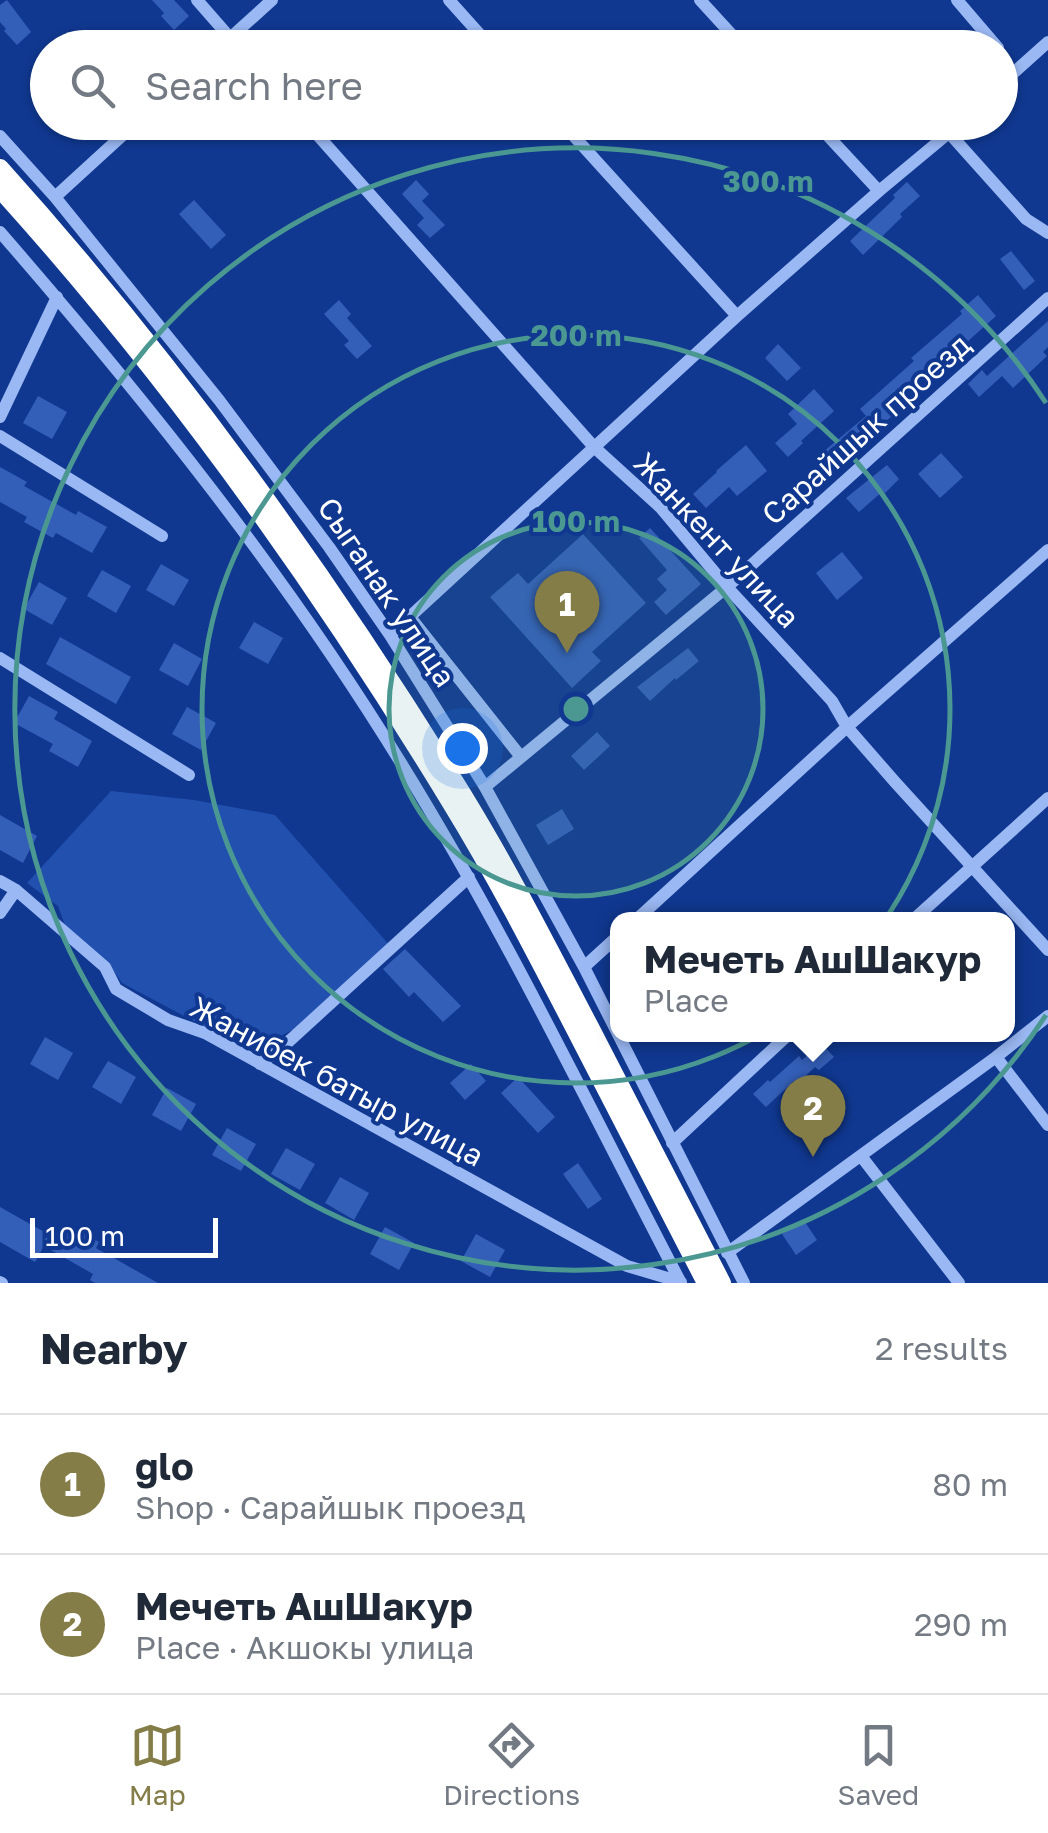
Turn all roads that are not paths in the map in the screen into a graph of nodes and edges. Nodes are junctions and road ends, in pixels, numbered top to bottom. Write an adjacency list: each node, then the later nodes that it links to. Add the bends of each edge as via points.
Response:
1 (197, 0): 6 (street)
2 (272, 0): 7 (street)
3 (449, 0): 8 (street)
4 (700, 0): 9 (street)
5 (957, 0): 10 (street)
6 (223, 30)
7 (245, 30)
8 (476, 30)
9 (728, 30)
10 (983, 30)
11 (1048, 42): 12 (street)
12 (1018, 68)
13 (0, 136): 23 (street, Сыганак улица)
14 (117, 140): 23 (street)
15 (322, 140): 31 (street, Жанкент улица)
16 (576, 140): 28 (street)
17 (831, 140): 22 (street)
18 (943, 140): 22 (street)
19 (955, 140): 25 (street, via 1026,219)
20 (0, 168): 67 (highway, via 136,326 339,601 543,936)
21 (0, 189): 66 (highway, via 200,431 327,609 521,926)
22 (879, 191): 28 (street)
23 (55, 197): 36 (street, Сыганак улица, via 220,400)
24 (0, 232): 26 (street)
25 (1048, 232)
26 (57, 297): 29 (street); 44 (street, via 310,622)
27 (1048, 298): 34 (street, Сарайшык проезд)
28 (737, 316): 31 (street)
29 (0, 417)
30 (0, 436): 32 (street)
31 (594, 447): 34 (street, Жанкент улица, via 660,507); 35 (street)
32 (162, 536)
33 (1048, 550): 38 (street)
34 (728, 587): 38 (street, Жанкент улица); 39 (street, Сарайшык проезд)
35 (410, 617): 36 (street); 39 (street)
36 (390, 635): 41 (street, Сыганак улица)
37 (0, 658): 40 (street)
38 (847, 727): 43 (street, Жанкент улица); 47 (street)
39 (520, 758): 41 (street, Сарайшык проезд)
40 (188, 775)
41 (484, 787): 54 (street, Сыганак улица)
42 (1048, 798): 43 (street)
43 (972, 866): 48 (street); 49 (street, Жанкент улица)
44 (469, 877): 60 (street); 65 (street)
45 (0, 881): 46 (street, Жанибек батыр улица)
46 (16, 890): 50 (street); 60 (street, Жанибек батыр улица, via 105,967 116,989)
47 (645, 912)
48 (922, 912)
49 (1014, 912)
50 (0, 913)
51 (1015, 914): 53 (street, Жанкент улица)
52 (610, 944): 54 (street)
53 (1048, 950)
54 (584, 968): 56 (street, Сыганак улица)
55 (1048, 1016): 59 (street)
56 (610, 1020)
57 (621, 1042): 62 (street, Сыганак улица)
58 (780, 1042): 62 (street)
59 (996, 1058): 61 (street); 63 (street)
60 (260, 1064): 65 (street, Жанибек батыр улица, via 627,1266)
61 (1048, 1124)
62 (672, 1143): 64 (street, Сыганак улица)
63 (861, 1156): 64 (street); 69 (street)
64 (727, 1253): 68 (street, Сыганак улица)
65 (681, 1282)
66 (706, 1283)
67 (722, 1283)
68 (744, 1283)
69 (959, 1283)

